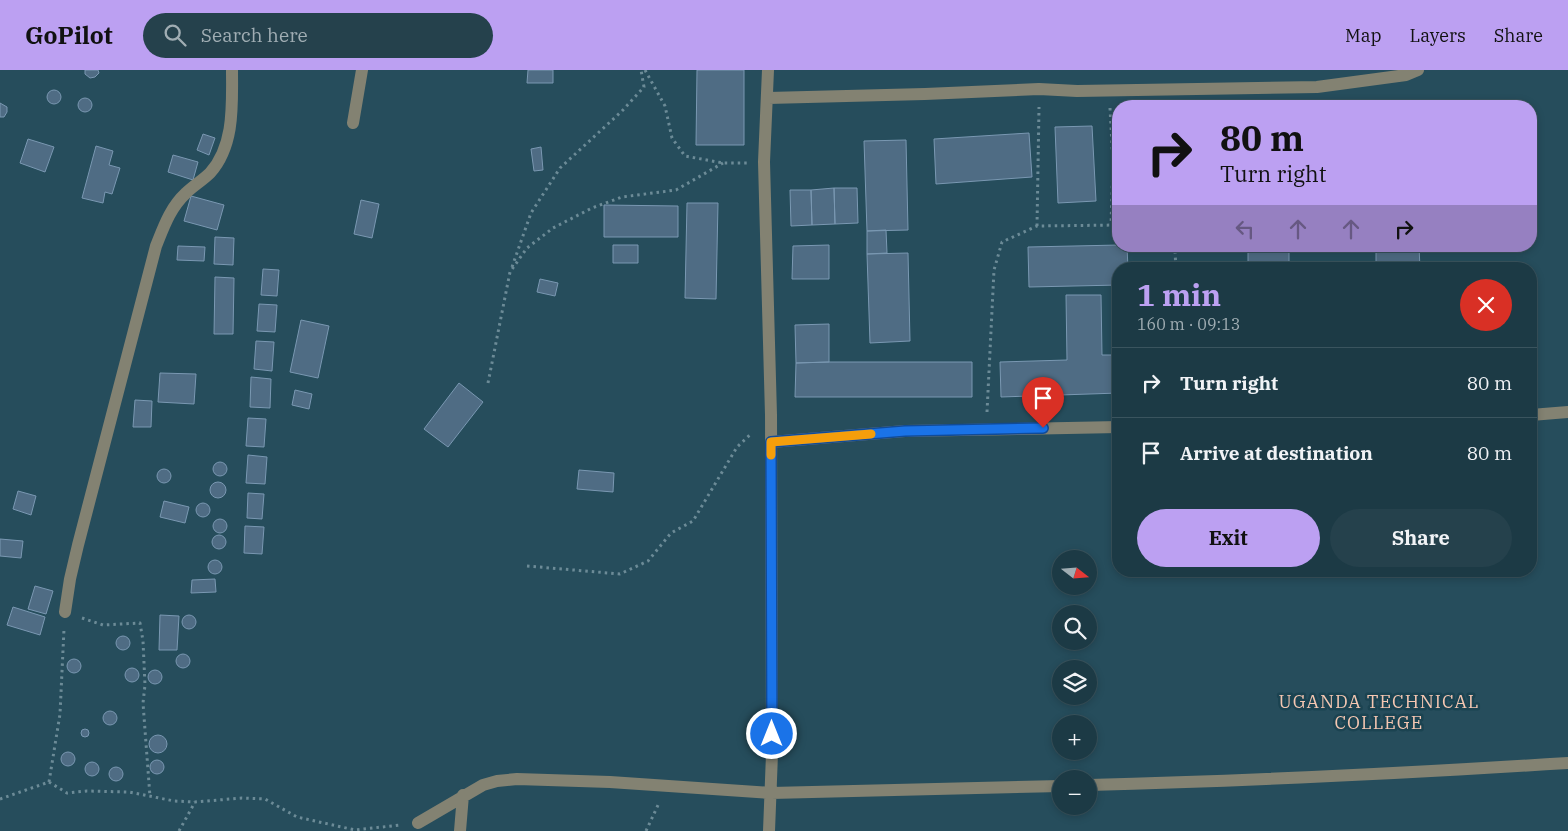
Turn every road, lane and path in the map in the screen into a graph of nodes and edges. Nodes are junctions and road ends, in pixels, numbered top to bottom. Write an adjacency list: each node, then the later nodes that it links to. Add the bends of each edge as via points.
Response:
1 (232, 70): 24 (street, via 232,118 220,157 210,173 186,192 174,207 156,246 78,545)
2 (362, 70): 10 (street)
3 (641, 70): 15 (path, via 644,87 622,112 560,168 531,213)
4 (645, 70): 12 (path, via 665,106 672,138 685,156)
5 (768, 70): 9 (street)
6 (1418, 70): 8 (street, via 1317,87)
7 (1039, 89): 8 (street); 9 (street); 14 (path)
8 (1109, 90): 13 (path)
9 (768, 98): 11 (street)
10 (353, 122)
11 (764, 162): 12 (path); 18 (street)
12 (723, 163): 15 (path, via 676,190 622,197 592,208 553,228 527,248)
13 (1111, 224): 14 (path)
14 (1037, 226): 21 (path, via 1002,242 994,270)
15 (510, 272): 16 (path)
16 (488, 383)
17 (1568, 412): 19 (street)
18 (771, 415): 22 (street); 23 (path, via 737,447 693,521 671,533 648,561 620,574)
19 (1537, 415)
20 (1112, 427): 21 (street)
21 (986, 430): 22 (street, via 905,431)
22 (771, 442): 30 (street)
23 (527, 566)
24 (65, 612): 26 (path, via 60,714); 32 (path, via 103,625 140,623 144,641 143,703)
25 (1568, 763): 27 (street, via 1242,781)
26 (49, 782): 32 (path, via 67,793 129,792); 33 (path)
27 (1097, 785)
28 (666, 786): 30 (street); 31 (street, via 517,779 483,785); 38 (path)
29 (1052, 786): 30 (street)
30 (771, 793): 39 (street)
31 (463, 795): 35 (street); 37 (street)
32 (150, 797): 34 (path)
33 (0, 799)
34 (194, 802): 35 (path, via 265,799 297,816 355,830); 36 (path)
35 (418, 823)
36 (179, 831)
37 (460, 831)
38 (646, 831)
39 (769, 831)

